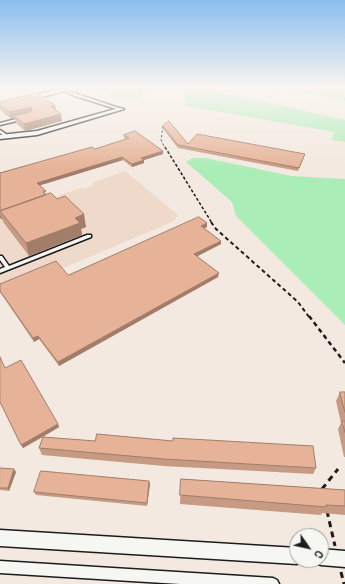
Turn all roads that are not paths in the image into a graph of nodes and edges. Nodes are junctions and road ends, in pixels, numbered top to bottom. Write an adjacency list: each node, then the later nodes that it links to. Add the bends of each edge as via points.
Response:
1 (96, 115): 4 (street, via 37,132)
2 (24, 118): 3 (lane)
3 (0, 124)
4 (2, 134)
5 (89, 236): 7 (lane)
6 (0, 257): 7 (lane)
7 (8, 268): 8 (lane)
8 (0, 271)
9 (0, 538): 10 (street)
10 (289, 556)
11 (329, 557): 12 (street)
12 (341, 558)
13 (0, 567): 14 (street)
14 (273, 584)

